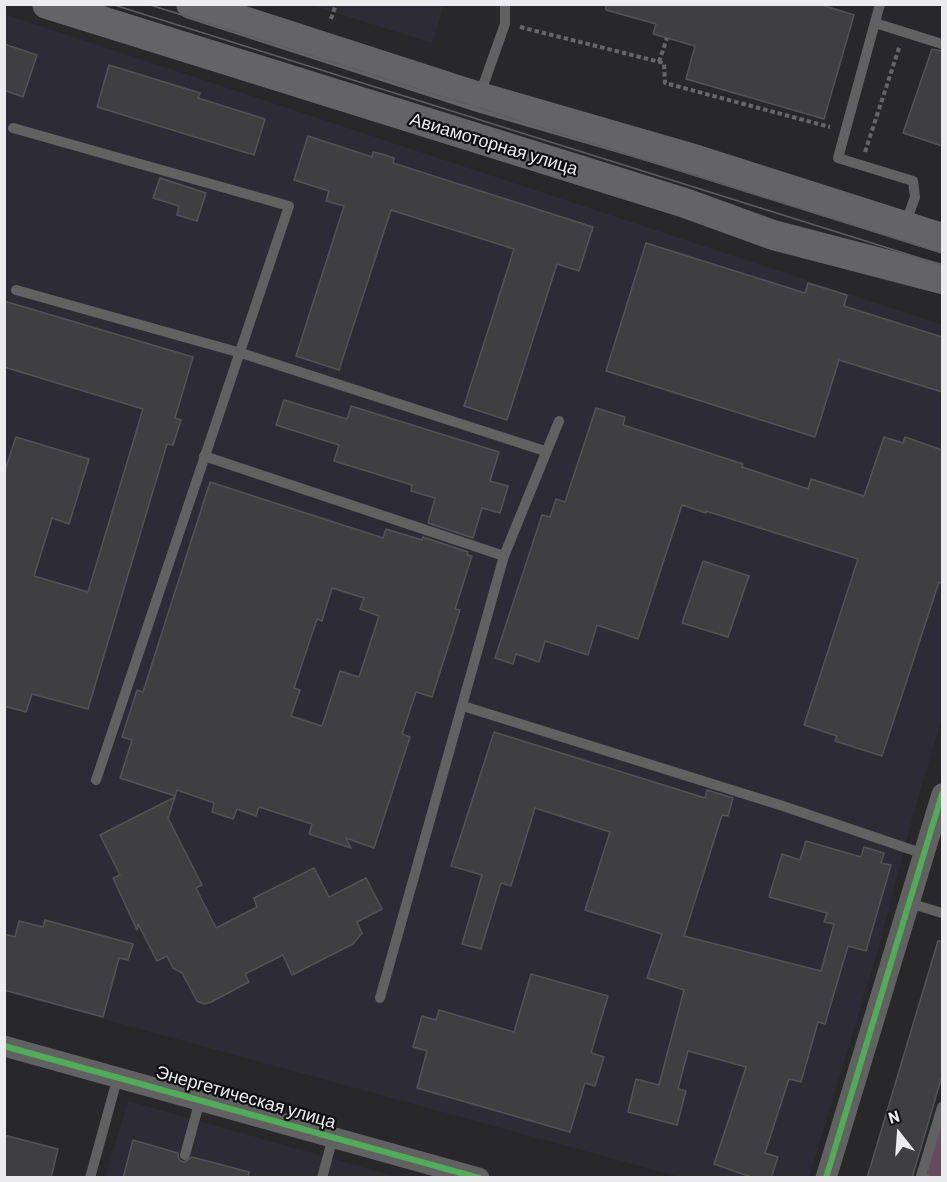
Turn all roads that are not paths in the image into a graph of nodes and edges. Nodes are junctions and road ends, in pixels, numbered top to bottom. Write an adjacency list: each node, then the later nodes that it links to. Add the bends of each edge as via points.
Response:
1 (47, 4): 11 (main road, Авиамоторная улица, via 685,203 773,235)
2 (191, 4): 7 (main road)
3 (505, 4): 7 (lane, via 505,24)
4 (880, 4): 5 (lane)
5 (875, 23): 6 (lane); 9 (lane, via 837,158 913,181 915,197)
6 (942, 45)
7 (479, 97): 9 (main road)
8 (13, 128): 13 (lane, via 289,206)
9 (905, 226): 10 (main road)
10 (942, 238)
11 (942, 279)
12 (16, 290): 13 (lane)
13 (241, 354): 15 (lane); 16 (lane)
14 (559, 421): 15 (lane)
15 (545, 451): 17 (lane)
16 (204, 456): 17 (lane); 19 (lane)
17 (504, 556): 18 (lane)
18 (463, 706): 21 (lane); 24 (lane)
19 (96, 780)
20 (941, 807): 21 (street)
21 (924, 854): 22 (street)
22 (909, 903): 23 (lane); 34 (street)
23 (942, 913)
24 (380, 998)
25 (4, 1046): 26 (street, Энергетическая улица)
26 (118, 1076): 27 (street, Энергетическая улица); 31 (lane)
27 (200, 1100): 29 (street, Энергетическая улица); 30 (lane)
28 (942, 1107): 35 (lane, via 921,1176)
29 (333, 1137): 32 (lane); 33 (street, Энергетическая улица)
30 (185, 1155)
31 (90, 1178)
32 (322, 1178)
33 (479, 1178)
34 (826, 1178)
35 (925, 1178)

